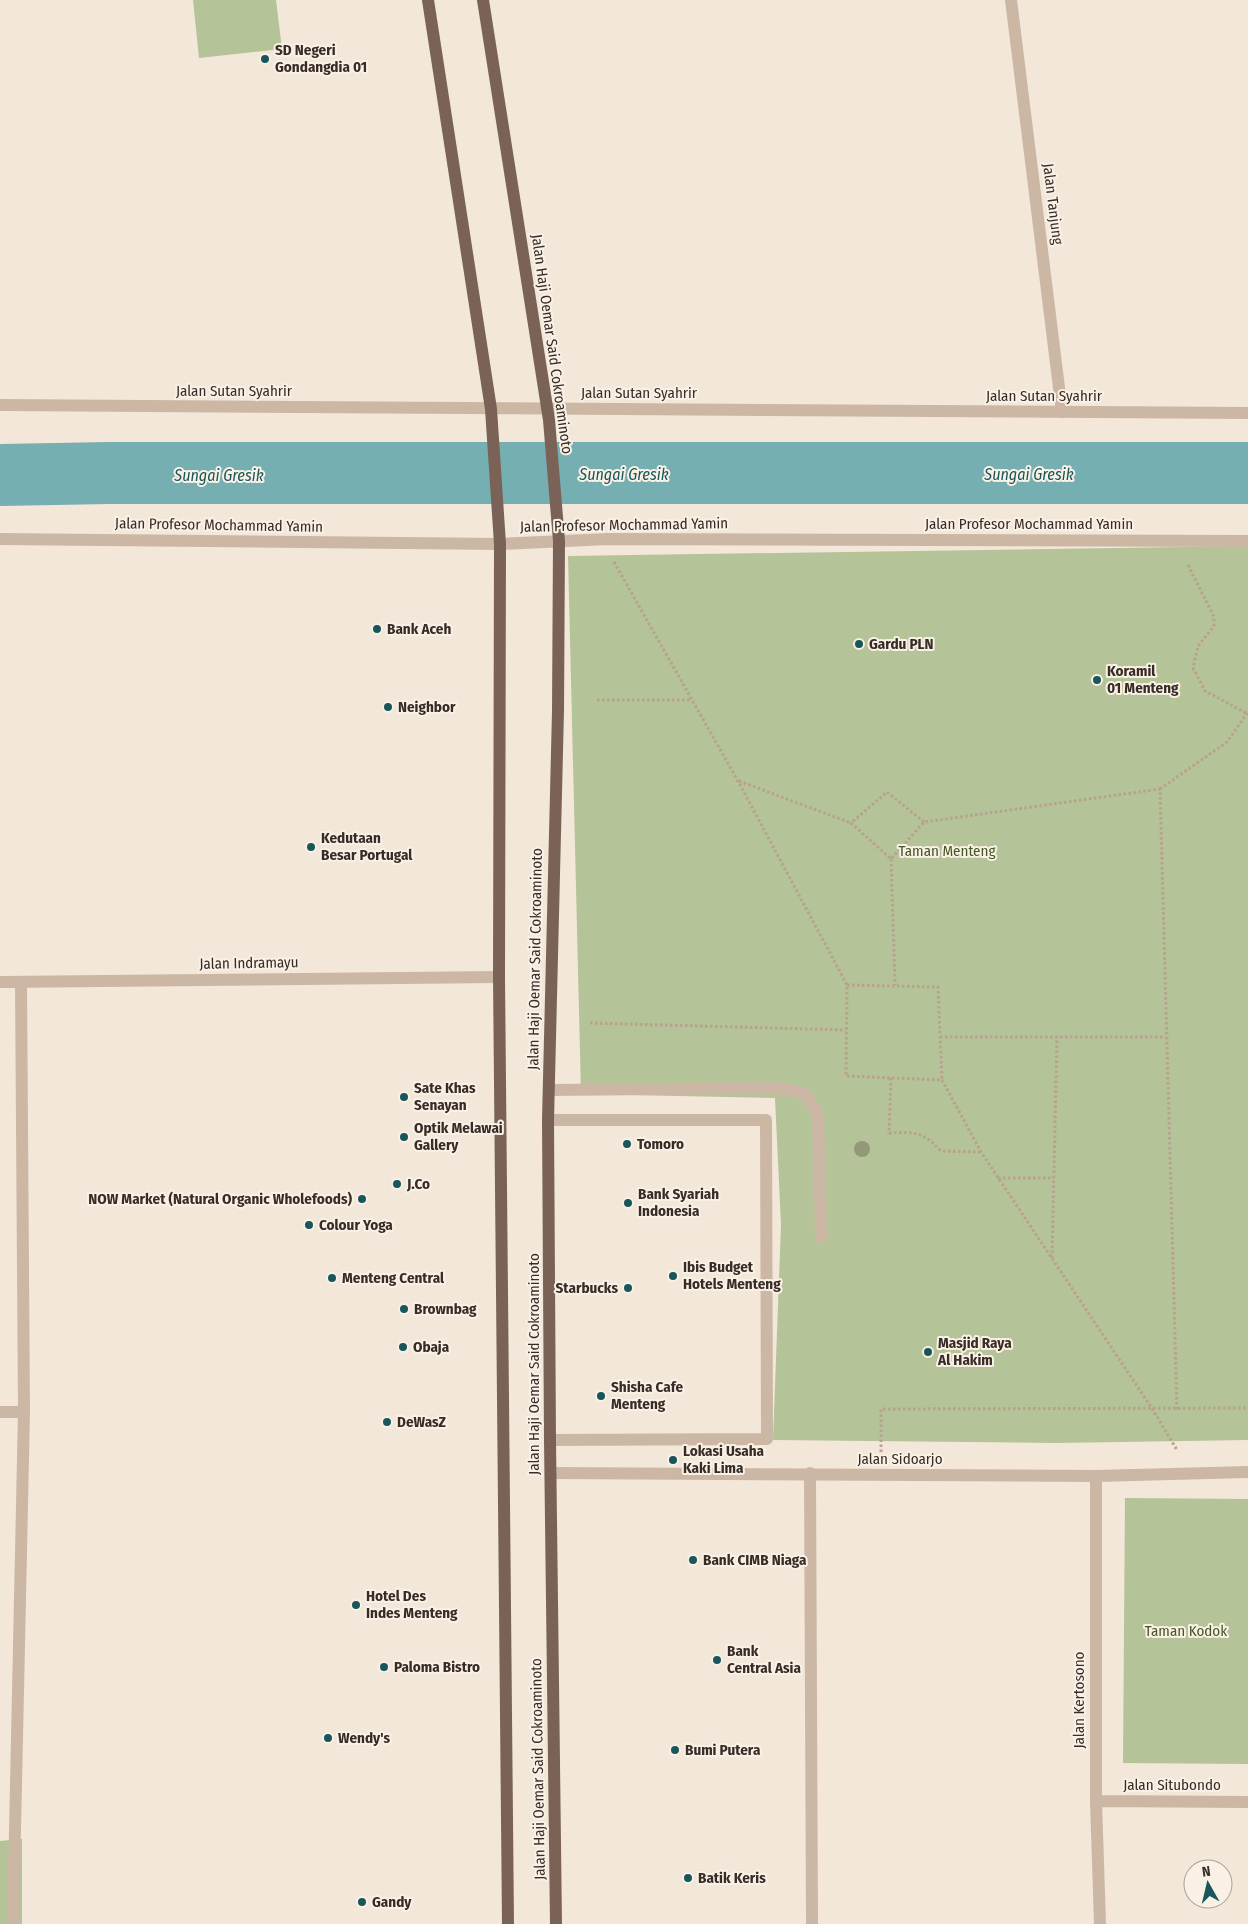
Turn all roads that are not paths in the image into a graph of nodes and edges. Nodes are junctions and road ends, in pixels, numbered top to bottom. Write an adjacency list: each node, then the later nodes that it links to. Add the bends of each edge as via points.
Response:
1 (428, 0): 6 (main road, Jalan Haji Oemar Said Cokroaminoto)
2 (483, 0): 3 (street); 9 (main road, Jalan Haji Oemar Said Cokroaminoto)
3 (488, 0)
4 (1011, 0): 7 (street, Jalan Tanjung)
5 (0, 406): 6 (street, Jalan Sutan Syahrir)
6 (491, 409): 9 (street, Jalan Sutan Syahrir); 13 (main road, Jalan Haji Oemar Said Cokroaminoto)
7 (1062, 412): 8 (street, Jalan Sutan Syahrir); 9 (street, Jalan Sutan Syahrir)
8 (1248, 413)
9 (548, 414): 11 (main road, Jalan Haji Oemar Said Cokroaminoto)
10 (0, 540): 13 (street, Jalan Profesor Mochammad Yamin)
11 (559, 541): 12 (street, Jalan Profesor Mochammad Yamin); 13 (street, Jalan Profesor Mochammad Yamin); 17 (main road, Jalan Haji Oemar Said Cokroaminoto)
12 (1248, 541)
13 (500, 544): 14 (main road, Jalan Haji Oemar Said Cokroaminoto)
14 (499, 977): 16 (street, Jalan Indramayu); 32 (main road, Jalan Haji Oemar Said Cokroaminoto)
15 (0, 982): 16 (street, Jalan Indramayu)
16 (21, 982): 21 (street)
17 (549, 1090): 18 (main road, Jalan Haji Oemar Said Cokroaminoto); 19 (street, via 775,1088 804,1093 818,1113)
18 (548, 1120): 22 (main road, Jalan Haji Oemar Said Cokroaminoto); 22 (street, via 766,1120 767,1439)
19 (821, 1237)
20 (0, 1412): 21 (street)
21 (24, 1412): 30 (street)
22 (550, 1440): 24 (main road, Jalan Haji Oemar Said Cokroaminoto)
23 (1248, 1472): 26 (street, Jalan Sidoarjo)
24 (551, 1473): 25 (street, Jalan Sidoarjo); 33 (main road, Jalan Haji Oemar Said Cokroaminoto)
25 (810, 1473): 26 (street, Jalan Sidoarjo); 34 (street)
26 (1096, 1476): 27 (street, Jalan Kertosono)
27 (1096, 1801): 28 (street, Jalan Situbondo); 35 (street, Jalan Kertosono)
28 (1248, 1802)
29 (0, 1838): 30 (street)
30 (14, 1838): 31 (street)
31 (13, 1924)
32 (508, 1924)
33 (556, 1924)
34 (812, 1924)
35 (1100, 1924)

